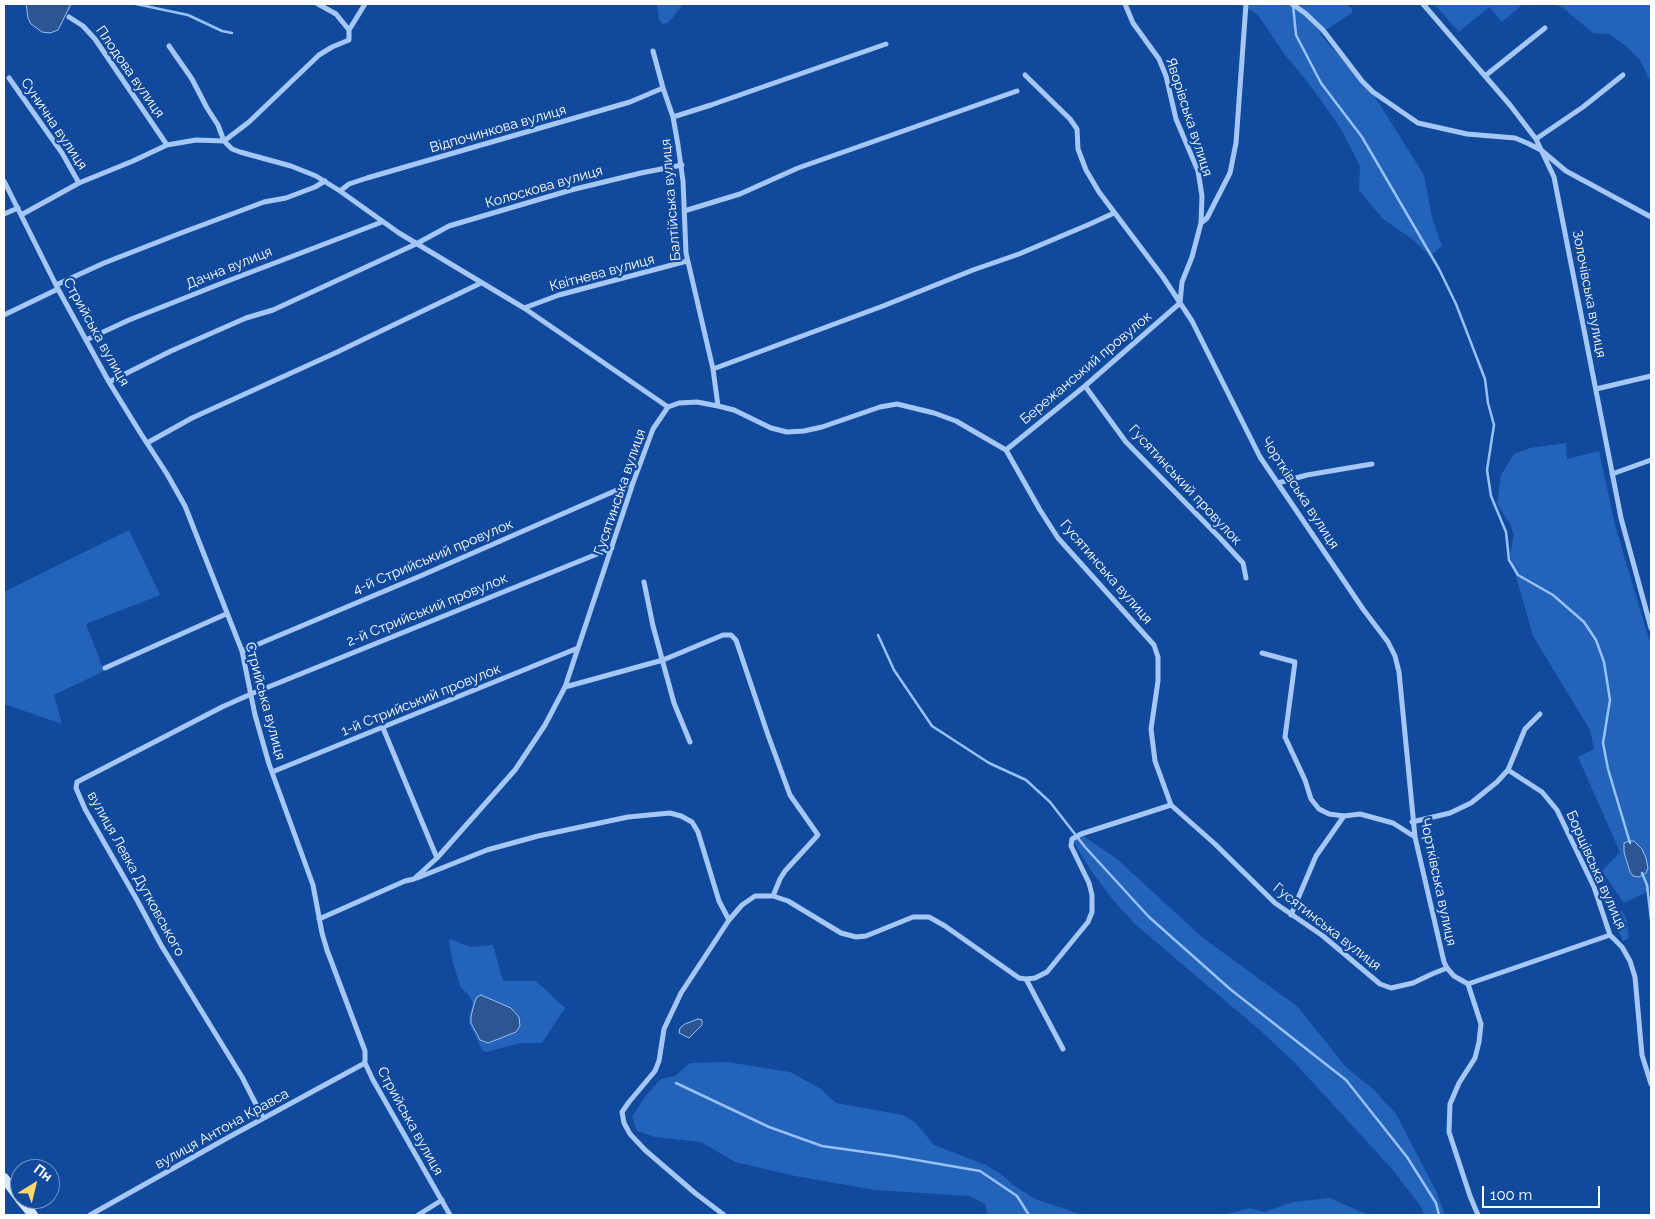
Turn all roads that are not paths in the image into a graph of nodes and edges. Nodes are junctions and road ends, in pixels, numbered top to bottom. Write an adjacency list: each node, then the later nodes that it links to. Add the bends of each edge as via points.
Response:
1 (318, 4): 9 (street, via 336,14)
2 (365, 4): 9 (street)
3 (1125, 4): 36 (street, Яворівська вулиця, via 1166,76 1176,119 1198,171 1202,196)
4 (1246, 4): 36 (street, via 1236,143 1230,173 1207,218)
5 (1292, 4): 23 (street, via 1323,30 1373,92 1418,123 1467,134 1515,138)
6 (1423, 4): 15 (street, Золочівська вулиця)
7 (69, 17): 22 (street, Плодова вулиця, via 95,39)
8 (1545, 28): 15 (street)
9 (349, 30): 21 (street, via 349,40 320,55 249,122)
10 (886, 44): 19 (street, via 711,106)
11 (169, 46): 21 (street, via 199,90)
12 (653, 51): 17 (street, Балтійська вулиця)
13 (1623, 74): 20 (street)
14 (1025, 75): 31 (street, Чортківська вулиця, via 1077,129 1078,150 1086,170)
15 (1486, 76): 20 (street, Золочівська вулиця)
16 (9, 78): 27 (street, Сунична вулиця, via 62,152)
17 (662, 88): 19 (street, Балтійська вулиця); 28 (street, Відпочинкова вулиця, via 630,102 367,178)
18 (1017, 91): 30 (street, via 798,168 740,194)
19 (673, 116): 24 (street, Балтійська вулиця)
20 (1536, 139): 23 (street, Золочівська вулиця)
21 (224, 141): 22 (street, via 196,140); 26 (street, via 232,149 291,166)
22 (167, 146): 27 (street)
23 (1541, 150): 34 (street, via 1566,171); 49 (street, Золочівська вулиця, via 1554,176)
24 (682, 165): 30 (street, Балтійська вулиця); 37 (street, Колоскова вулиця, via 506,209 449,226)
25 (4, 181): 29 (street, Стрийська вулиця)
26 (325, 181): 28 (street); 40 (street, via 104,263)
27 (79, 183): 33 (street)
28 (340, 191): 35 (street)
29 (18, 208): 32 (street); 33 (street, Стрийська вулиця)
30 (684, 211): 38 (street, Балтійська вулиця)
31 (1114, 213): 41 (street, Чортківська вулиця); 45 (street, via 1019,254)
32 (4, 214)
33 (22, 215): 40 (street, Стрийська вулиця)
34 (1651, 217)
35 (382, 222): 37 (street); 44 (street, Дачна вулиця, via 234,278)
36 (1201, 223): 41 (street, Яворівська вулиця, via 1182,282)
37 (416, 244): 39 (street); 47 (street, Колоскова вулиця, via 273,310 246,318 171,351)
38 (687, 261): 42 (street, Квітнева вулиця, via 559,295); 45 (street, Балтійська вулиця)
39 (481, 283): 42 (street); 52 (street, via 192,418)
40 (57, 287): 43 (street); 44 (street, Стрийська вулиця)
41 (1180, 303): 48 (street, Бережанський провулок); 58 (street, Чортківська вулиця, via 1260,457)
42 (524, 308): 51 (street)
43 (4, 315)
44 (86, 340): 47 (street, Стрийська вулиця)
45 (712, 369): 50 (street, Балтійська вулиця)
46 (1651, 376): 49 (street)
47 (109, 382): 52 (street, Стрийська вулиця)
48 (1085, 386): 53 (street, Бережанський провулок); 60 (street, Гусятинський провулок, via 1126,442 1243,563)
49 (1596, 389): 56 (street, Золочівська вулиця)
50 (718, 406): 51 (street, via 697,402); 53 (street, via 787,432 822,427 897,404 956,422)
51 (668, 407): 57 (street, Гусятинська вулиця, via 653,429)
52 (147, 443): 62 (street, Стрийська вулиця, via 184,506)
53 (1006, 450): 76 (street, Гусятинська вулиця, via 1058,538 1154,645 1158,673 1151,729 1155,761)
54 (1651, 460): 56 (street)
55 (1372, 464): 58 (street)
56 (1612, 474): 63 (street, Золочівська вулиця)
57 (632, 483): 59 (street, Гусятинська вулиця); 65 (street, 4-й Стрийський провулок)
58 (1278, 483): 78 (street, Чортківська вулиця, via 1395,656)
59 (612, 548): 64 (street, Гусятинська вулиця); 70 (street, 2-й Стрийський провулок)
60 (1246, 578)
61 (644, 582): 67 (street)
62 (226, 614): 65 (street, Стрийська вулиця); 68 (street)
63 (1651, 628)
64 (578, 648): 69 (street, Гусятинська вулиця); 72 (street, 1-й Стрийський провулок)
65 (242, 651): 70 (street, Стрийська вулиця)
66 (1262, 653): 77 (street, via 1295,662 1285,737 1311,799 1319,809)
67 (663, 660): 69 (street); 73 (street, via 674,703); 82 (street, via 723,635 731,635 736,640 790,795 818,835 785,871)
68 (105, 668)
69 (565, 688): 80 (street, Гусятинська вулиця, via 515,770)
70 (251, 694): 75 (street, Стрийська вулиця); 93 (street, вулиця Левка Дутковського, via 81,779 76,788 161,945 242,1077)
71 (1540, 714): 74 (street, via 1524,729)
72 (382, 728): 75 (street, 1-й Стрийський провулок); 80 (street)
73 (690, 742)
74 (1508, 770): 78 (street, via 1471,803 1450,813); 86 (street, Борщівська вулиця, via 1542,792 1557,810 1594,887)
75 (272, 772): 84 (street, Стрийська вулиця, via 313,885)
76 (1171, 805): 83 (street, Гусятинська вулиця); 88 (street, via 1072,839 1071,846 1090,882 1092,912 1088,922 1047,972)
77 (1344, 816): 79 (street, via 1360,814 1393,823); 83 (street, via 1316,856)
78 (1412, 822): 79 (street, Чортківська вулиця)
79 (1415, 837): 87 (street, Чортківська вулиця)
80 (437, 858): 81 (street, Гусятинська вулиця)
81 (414, 879): 84 (street); 85 (street, via 487,850 538,836 628,817 670,813 692,822 698,832 719,901)
82 (773, 896): 85 (street, via 755,896); 88 (street, via 788,901 841,933 856,937 913,917 929,917)
83 (1291, 915): 87 (street, Гусятинська вулиця, via 1323,936 1380,984 1391,988 1413,983)
84 (319, 918): 91 (street, Стрийська вулиця, via 327,950 365,1051)
85 (729, 920): 98 (street, via 682,993 664,1029 655,1071 622,1112 630,1134 645,1150)
86 (1610, 935): 89 (street); 92 (street, Борщівська вулиця, via 1622,947 1635,977 1642,1055)
87 (1447, 968): 89 (street)
88 (1026, 980): 90 (street)
89 (1468, 984): 99 (street, via 1481,1024 1479,1042 1475,1058 1450,1104 1449,1132)
90 (1064, 1049)
91 (364, 1063): 93 (street, вулиця Антона Кравса); 94 (street, Стрийська вулиця)
92 (1651, 1084)
93 (263, 1118): 95 (street, вулиця Антона Кравса)
94 (442, 1200): 96 (street); 97 (street, Стрийська вулиця)
95 (90, 1215)
96 (418, 1215)
97 (450, 1215)
98 (724, 1215)
99 (1478, 1215)

